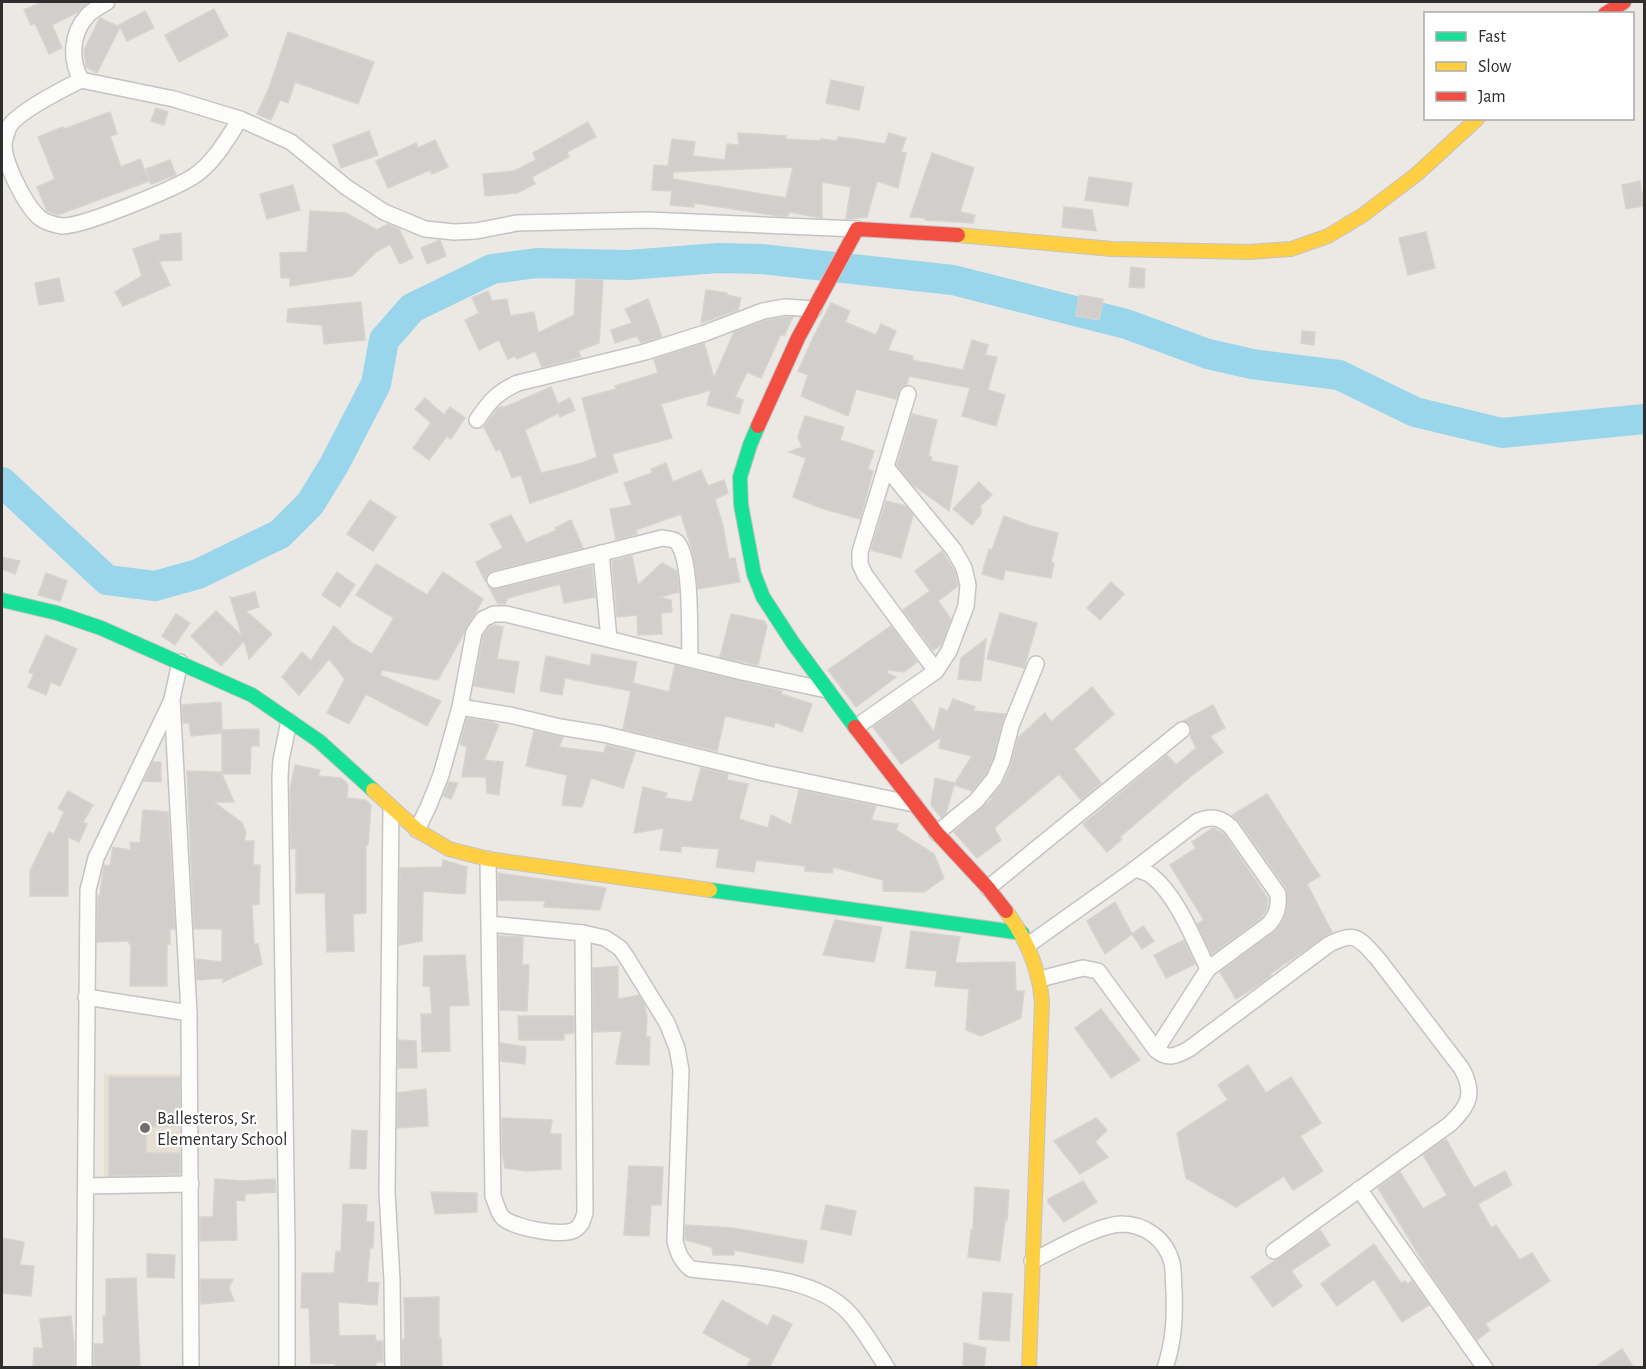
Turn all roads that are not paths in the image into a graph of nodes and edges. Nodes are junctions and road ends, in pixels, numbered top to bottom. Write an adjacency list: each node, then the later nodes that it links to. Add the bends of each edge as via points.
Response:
1 (108, 2): 4 (street, via 87,16 75,38 73,59)
2 (1624, 2): 3 (main road)
3 (1608, 12)
4 (81, 80): 5 (street, via 174,99); 5 (street, via 24,113 9,126 4,145 9,166 30,206 42,220 62,226 135,203 194,176 213,158)
5 (240, 119): 7 (street, via 291,142 384,212 425,229 454,232 517,223 647,220)
6 (1476, 120): 7 (main road, via 1417,174 1363,215 1328,236 1291,249 1112,249)
7 (857, 230): 8 (main road)
8 (814, 309): 10 (street, via 785,307 763,311 645,352 518,383 491,399); 20 (main road, via 750,445 740,477 741,505 754,574 764,597)
9 (908, 394): 11 (street)
10 (477, 420)
11 (886, 467): 19 (street, via 860,552 860,564); 19 (street, via 954,550 964,568 968,585 966,606 949,651)
12 (601, 553): 13 (street); 15 (street); 16 (street, via 662,538 680,546 686,567)
13 (495, 580)
14 (2, 600): 17 (main road, via 101,628)
15 (609, 639): 16 (street); 22 (street, via 506,614 483,619 474,632)
16 (690, 659): 20 (street)
17 (180, 662): 21 (street); 23 (main road, via 252,695)
18 (1036, 664): 29 (street, via 994,779 976,801)
19 (936, 671): 24 (street)
20 (827, 690): 24 (main road)
21 (172, 699): 38 (street, via 96,858 88,891); 39 (street)
22 (460, 707): 26 (street, via 603,734); 28 (street, via 441,775)
23 (290, 721): 27 (main road, via 319,741); 48 (street, via 280,778)
24 (856, 727): 26 (main road)
25 (1182, 730): 32 (street)
26 (914, 804): 29 (main road)
27 (391, 808): 28 (main road); 49 (street, via 387,1192)
28 (417, 830): 30 (main road, via 449,849)
29 (937, 833): 32 (main road)
30 (488, 859): 33 (street); 35 (main road)
31 (1135, 869): 35 (street); 36 (street, via 1154,877 1169,896); 36 (street, via 1198,821 1222,819 1231,827 1278,894 1279,907 1268,925)
32 (988, 888): 35 (main road)
33 (490, 924): 34 (street); 34 (street, via 493,1196 503,1217 519,1226 566,1234 582,1223 585,1213)
34 (582, 933): 50 (street, via 605,938 620,948 667,1023 677,1048 681,1070 675,1241 684,1263 691,1269 807,1287 829,1297 849,1312)
35 (1025, 939): 37 (main road)
36 (1208, 969): 40 (street)
37 (1040, 979): 40 (street, via 1083,968 1098,971); 45 (main road)
38 (86, 997): 39 (street); 42 (street)
39 (189, 1013): 41 (street)
40 (1156, 1050): 43 (street, via 1170,1057 1178,1055 1328,945 1347,936 1359,940 1462,1069 1469,1090 1463,1112 1450,1124)
41 (191, 1185): 42 (street); 47 (street)
42 (86, 1186): 46 (street)
43 (1359, 1189): 44 (street); 53 (street)
44 (1274, 1251)
45 (1032, 1261): 51 (main road); 52 (street, via 1119,1224 1136,1225 1154,1233 1172,1263 1176,1320)
46 (84, 1368)
47 (191, 1368)
48 (287, 1368)
49 (393, 1368)
50 (887, 1368)
51 (1029, 1368)
52 (1165, 1368)
53 (1485, 1368)

